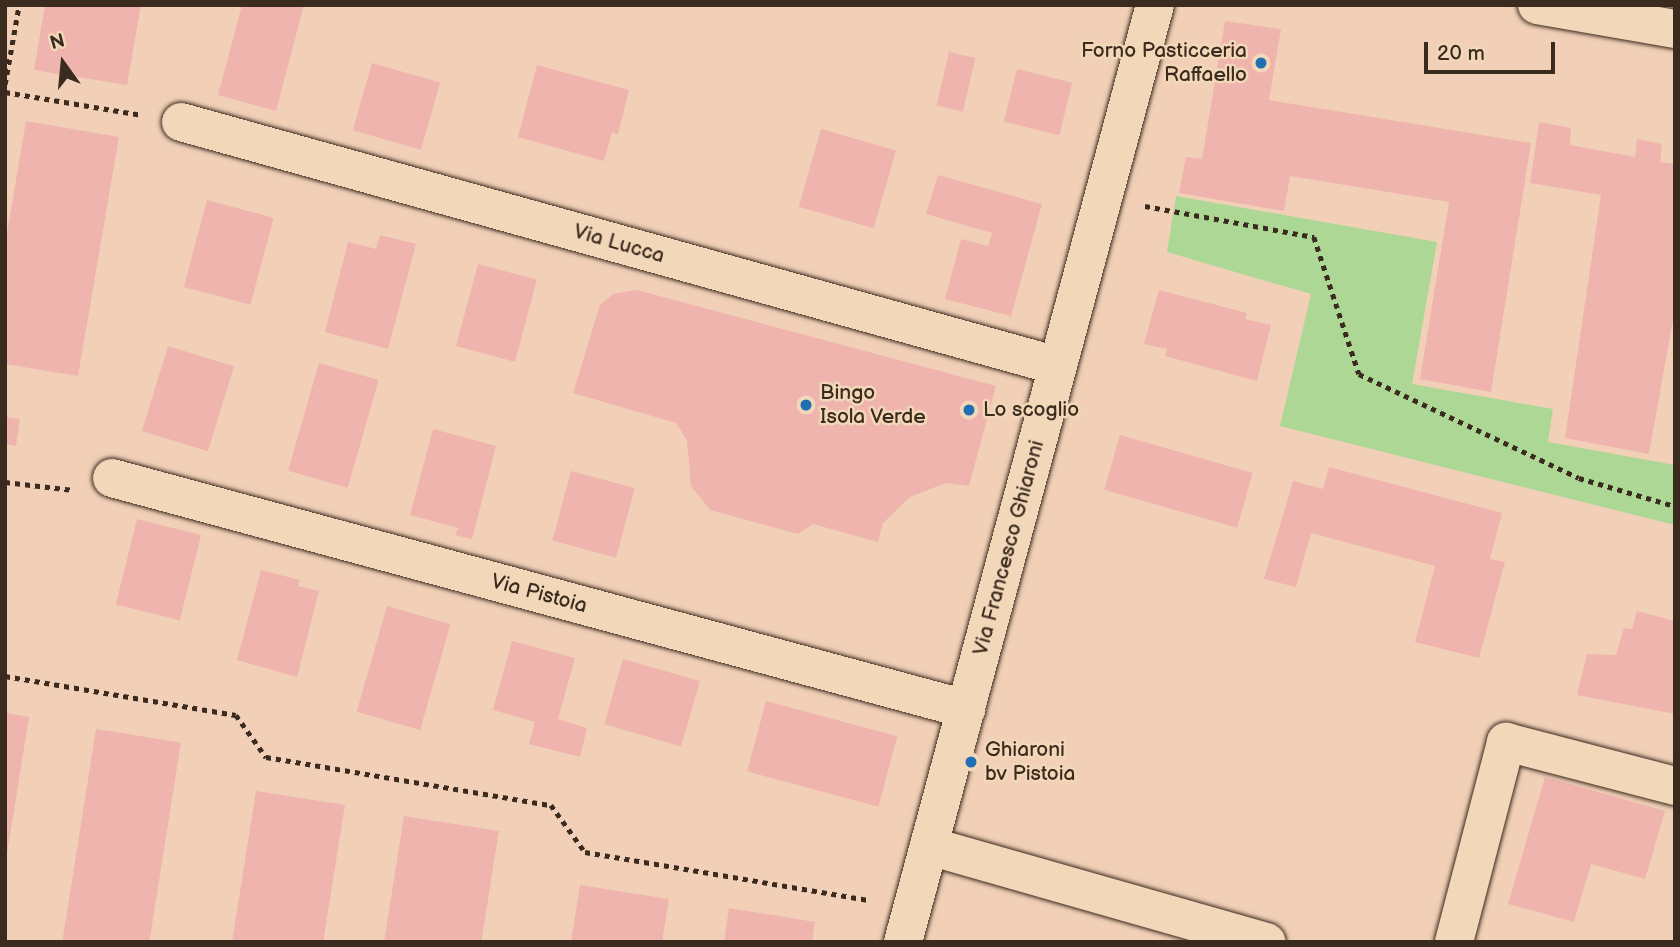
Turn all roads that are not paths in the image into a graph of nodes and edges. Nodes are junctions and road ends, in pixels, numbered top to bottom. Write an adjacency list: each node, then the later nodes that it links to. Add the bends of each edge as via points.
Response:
1 (1155, 5): 5 (street, Via Francesco Ghiaroni)
2 (1537, 5): 3 (street)
3 (1675, 29)
4 (181, 122): 5 (street, Via Lucca)
5 (1058, 366): 7 (street, Via Francesco Ghiaroni)
6 (112, 478): 7 (street, Via Pistoia)
7 (966, 709): 9 (street, Via Francesco Ghiaroni)
8 (1675, 786): 12 (street, via 1506,742)
9 (929, 846): 10 (street, Via Francesco Ghiaroni); 11 (street)
10 (908, 925)
11 (1268, 942)
12 (1454, 942)

